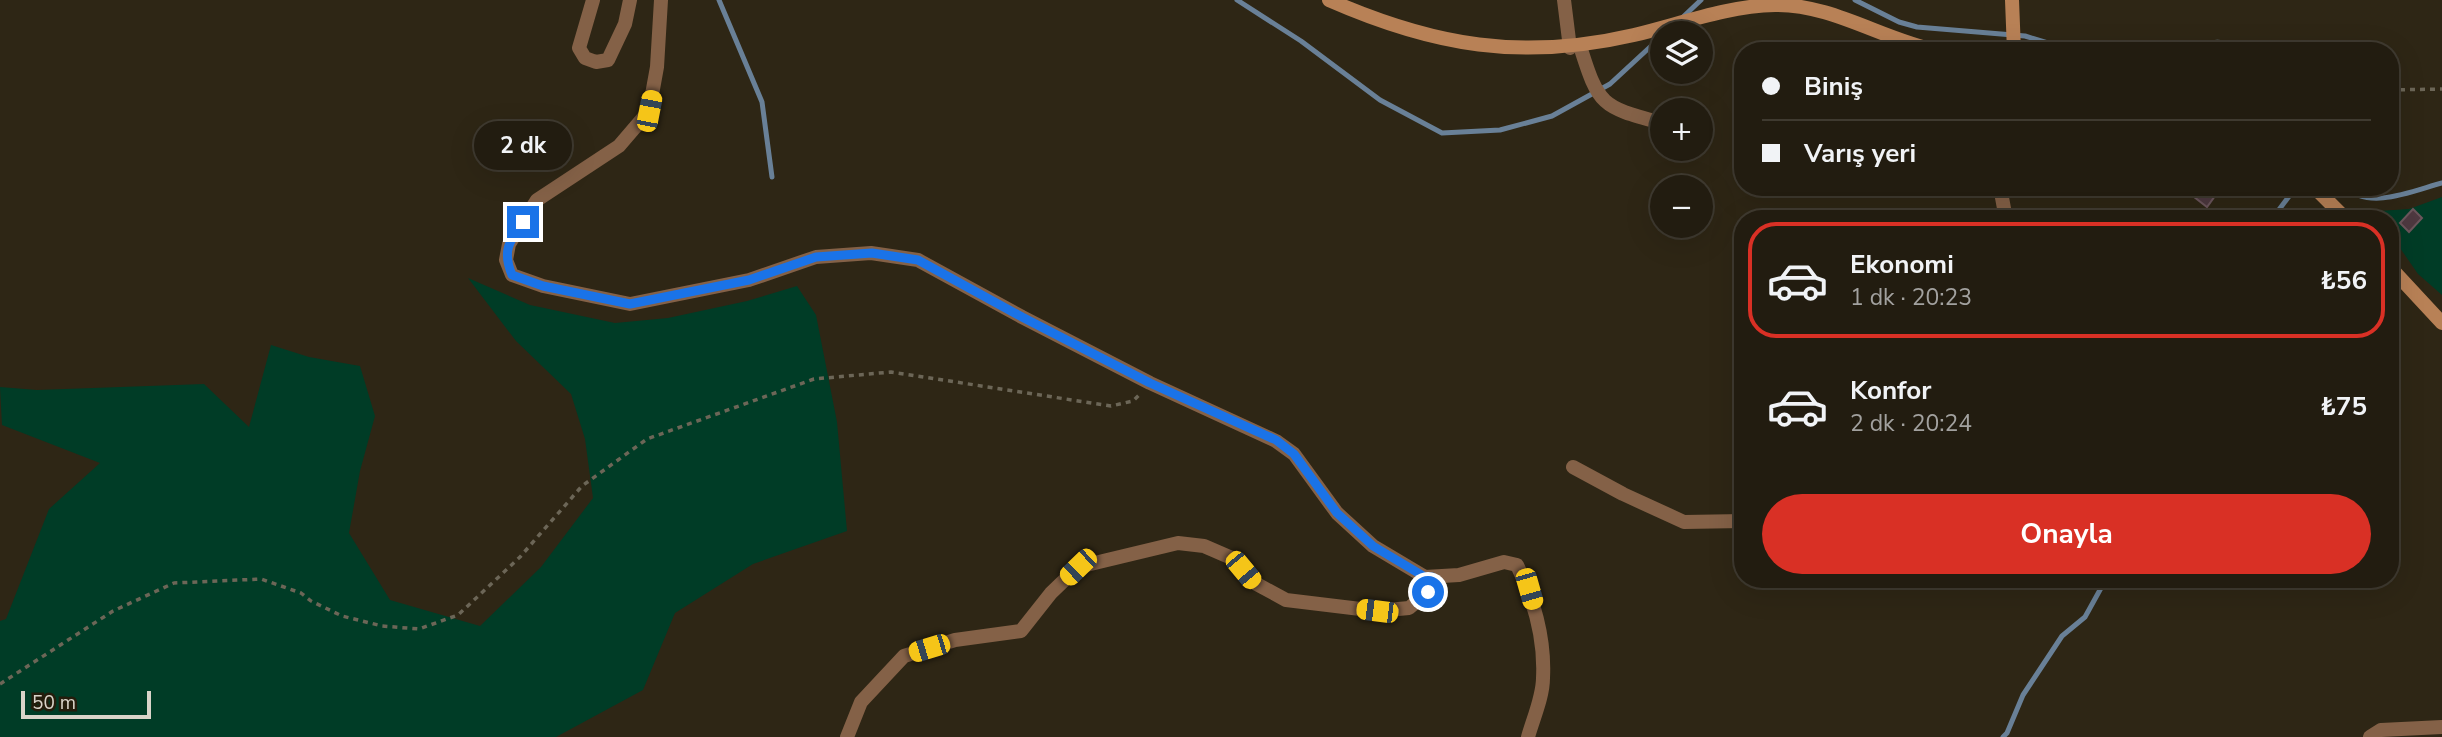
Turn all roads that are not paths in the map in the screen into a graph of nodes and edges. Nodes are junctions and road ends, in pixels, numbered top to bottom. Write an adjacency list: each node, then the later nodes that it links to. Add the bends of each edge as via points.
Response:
1 (593, 0): 2 (street, via 579,48 585,58 596,62 608,60 625,24)
2 (630, 0)
3 (661, 0): 17 (street, via 649,111 619,146 537,200 509,244 506,260 512,275 630,304 749,280 816,257 872,253 918,260 1150,383 1276,440 1294,454 1337,513 1373,546)
4 (1329, 0): 9 (main road, via 1375,20 1441,39 1507,49)
5 (1564, 0): 9 (street)
6 (2012, 0): 8 (main road)
7 (1902, 42): 9 (main road, via 1816,9 1775,5)
8 (2013, 42)
9 (1575, 47): 10 (street, via 1591,83 1611,108)
10 (1650, 119)
11 (2323, 196): 12 (main road)
12 (2337, 210)
13 (2399, 277): 14 (main road)
14 (2442, 323)
15 (1573, 467): 16 (street, via 1685,522)
16 (1734, 521)
17 (1432, 577): 19 (street, via 1428,592 1409,608 1377,611 1286,600 1253,582 1234,559 1204,546 1178,544 1078,567 1021,631 955,640 904,656 861,702); 20 (street, via 1459,575 1504,562 1517,565 1538,621 1544,679)
18 (2442, 727): 21 (street, via 2381,730)
19 (847, 737)
20 (1528, 737)
21 (2370, 737)

